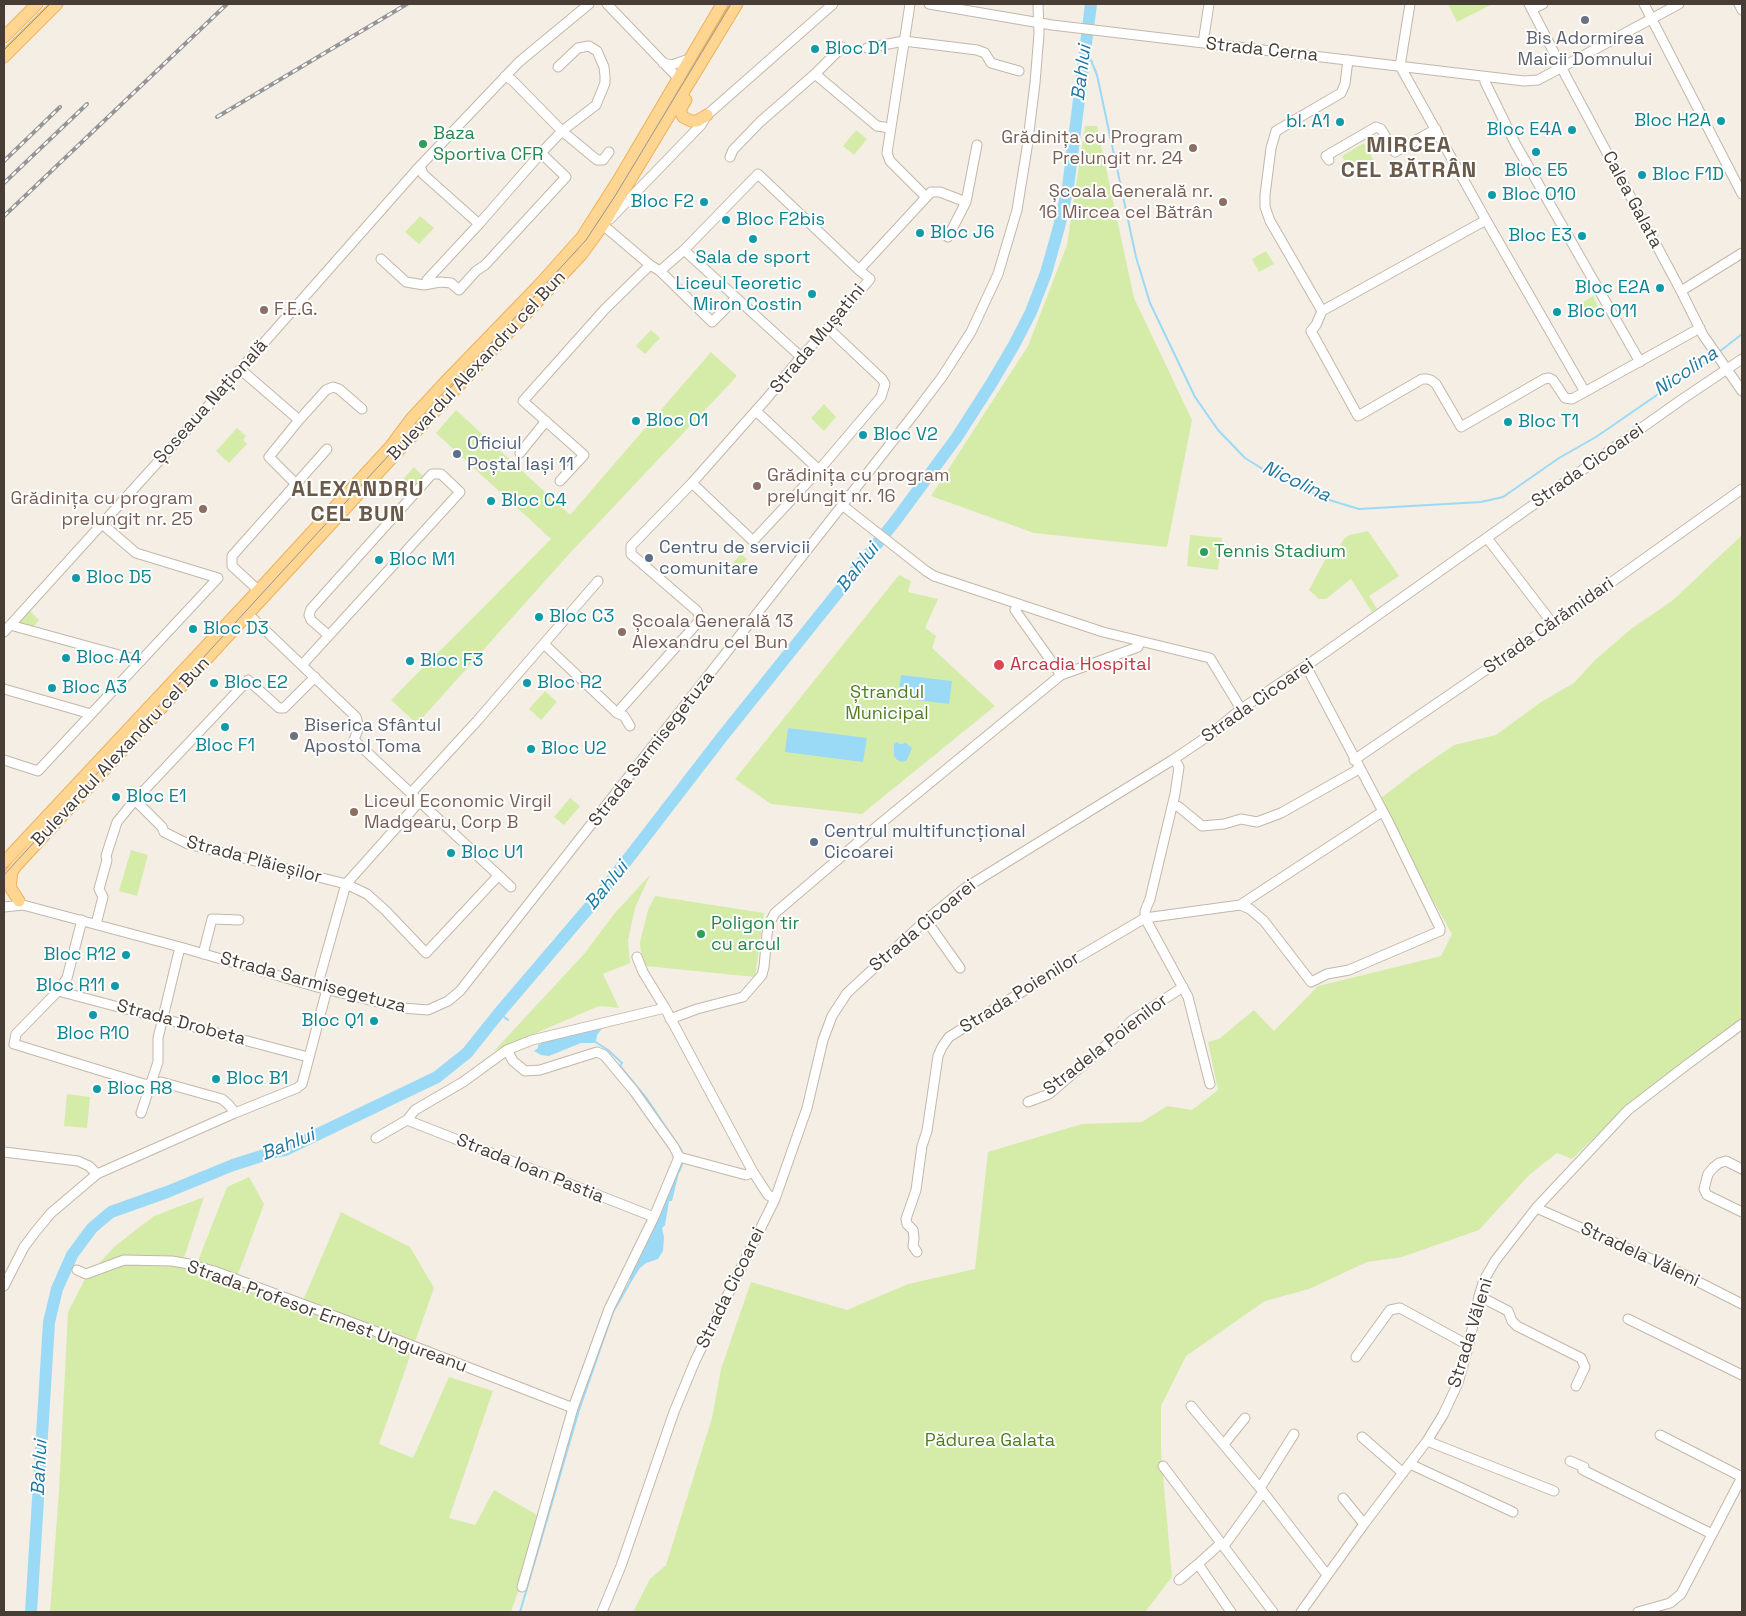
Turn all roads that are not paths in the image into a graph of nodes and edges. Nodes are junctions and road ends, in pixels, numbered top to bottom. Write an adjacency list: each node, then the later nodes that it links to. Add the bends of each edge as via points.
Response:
1 (37, 4): 21 (main road)
2 (57, 4): 26 (main road)
3 (589, 4): 36 (street, Șoseaua Națională)
4 (607, 4): 29 (street)
5 (722, 4): 27 (main road, Bulevardul Alexandru cel Bun)
6 (737, 4): 32 (main road)
7 (833, 4): 39 (street, Bulevardul Alexandru cel Bun)
8 (910, 4): 22 (street)
9 (929, 4): 20 (street)
10 (1038, 4): 20 (street, Strada Sarmisegetuza)
11 (1209, 4): 23 (street)
12 (1410, 4): 31 (street)
13 (1543, 4): 17 (street)
14 (1644, 4): 19 (street)
15 (1679, 4): 19 (street, Strada Cerna)
16 (1739, 4): 18 (street)
17 (1531, 7): 33 (street, Calea Galata)
18 (1742, 10)
19 (1651, 19): 33 (street, Strada Cerna); 49 (street)
20 (1037, 23): 23 (street, Strada Cerna); 86 (street, Strada Sarmisegetuza, via 1039,34 1028,148 1017,210 998,274 971,332 946,370)
21 (4, 37)
22 (904, 41): 25 (street); 34 (street, via 982,51 991,63); 40 (street)
23 (1204, 43): 28 (street, Strada Cerna)
24 (842, 47): 35 (street)
25 (867, 48)
26 (4, 57)
27 (689, 59): 29 (street, via 672,65); 38 (main road, Bulevardul Alexandru cel Bun)
28 (1348, 60): 31 (street, Strada Cerna); 65 (street, via 1345,84 1340,93 1276,131 1265,194 1270,221)
29 (663, 63): 38 (street)
30 (558, 66): 42 (street, via 578,48 589,46 596,51 605,76 596,105)
31 (1400, 66): 37 (street, Strada Cerna); 41 (street)
32 (699, 67): 39 (main road, via 699,77 680,110 690,121); 53 (main road, Bulevardul Alexandru cel Bun)
33 (1562, 67): 37 (street, Strada Cerna, via 1533,81); 63 (street, Calea Galata)
34 (1019, 71)
35 (815, 74): 40 (street, via 877,126); 46 (street, via 760,122)
36 (506, 76): 42 (street); 48 (street, Șoseaua Națională)
37 (1485, 77): 70 (street, via 1515,143)
38 (679, 79): 53 (main road, Bulevardul Alexandru cel Bun)
39 (707, 115): 53 (street, Bulevardul Alexandru cel Bun)
40 (890, 128): 50 (street, via 887,153 890,161)
41 (1436, 129): 47 (street, via 1395,152 1381,129 1376,127 1326,156); 52 (street)
42 (562, 131): 44 (street, via 597,160 603,160); 45 (street)
43 (977, 145): 51 (street)
44 (609, 152)
45 (541, 153): 54 (street); 62 (street, via 566,177 459,290 451,283)
46 (730, 157)
47 (1329, 160)
48 (420, 166): 54 (street, via 423,174); 72 (street, Șoseaua Națională)
49 (1742, 194)
50 (926, 197): 51 (street, via 936,192); 60 (street, Strada Mușatini)
51 (966, 202): 55 (street)
52 (1486, 220): 65 (street); 73 (street)
53 (599, 222): 59 (street); 90 (main road, Bulevardul Alexandru cel Bun, via 448,379); 92 (main road, Bulevardul Alexandru cel Bun, via 582,254)
54 (479, 224): 62 (street, via 427,280)
55 (948, 237)
56 (684, 250): 60 (street, via 758,174); 61 (street); 64 (street)
57 (1742, 253): 63 (street)
58 (381, 259): 62 (street, via 406,282)
59 (650, 265): 61 (street); 78 (street, via 524,401)
60 (860, 270): 66 (street, Strada Mușatini, via 870,279)
61 (660, 271): 64 (street, via 712,322)
62 (428, 284)
63 (1681, 291): 67 (street, Calea Galata)
64 (736, 298): 68 (street)
65 (1322, 311): 73 (street, via 1311,331 1358,416 1427,379 1436,384 1461,427 1544,379 1553,380 1565,398 1572,399)
66 (828, 328): 68 (street, Strada Mușatini); 81 (street, via 885,384 881,397)
67 (1701, 332): 70 (street); 71 (street, Calea Galata)
68 (801, 357): 76 (street, Strada Mușatini)
69 (1742, 359): 71 (street, Strada Cicoarei)
70 (1640, 362): 73 (street)
71 (1725, 367): 74 (street, Calea Galata); 88 (street, Strada Cicoarei)
72 (240, 369): 77 (street); 87 (street, Șoseaua Națională)
73 (1585, 392)
74 (1742, 392)
75 (362, 409): 77 (street, via 333,387 326,390)
76 (756, 411): 81 (street); 83 (street, Strada Mușatini)
77 (299, 420): 84 (street, via 268,458)
78 (546, 421): 80 (street); 82 (street, via 584,455)
79 (327, 449): 84 (street)
80 (520, 453)
81 (819, 470): 83 (street, via 753,541)
82 (560, 481)
83 (692, 483): 105 (street, Strada Mușatini, via 630,549 631,554 697,611 700,618)
84 (296, 484): 90 (street, via 232,556 232,566)
85 (1742, 489): 93 (street, Strada Cărămidari)
86 (842, 506): 91 (street, via 926,572); 137 (street, Strada Sarmisegetuza, via 460,991 428,1010 402,1008)
87 (101, 523): 94 (street, Șoseaua Națională); 98 (street, via 136,553 218,578)
88 (1487, 538): 93 (street); 100 (street, Strada Cicoarei)
89 (598, 581): 97 (street)
90 (258, 590): 92 (main road, Bulevardul Alexandru cel Bun)
91 (1019, 604): 96 (street); 101 (street, via 1016,610)
92 (245, 611): 99 (street); 117 (main road, Bulevardul Alexandru cel Bun)
93 (1553, 624): 110 (street, Strada Cărămidari)
94 (7, 628): 98 (street)
95 (328, 635): 95 (street, via 311,620 311,609 432,474 441,474 460,492); 99 (street)
96 (1140, 641): 101 (street, via 1138,647); 104 (street, via 1210,658)
97 (544, 644): 105 (street); 112 (street)
98 (141, 661): 106 (street)
99 (302, 664): 102 (street)
100 (1306, 666): 104 (street, Strada Cicoarei); 110 (street)
101 (1061, 675): 141 (street, via 776,913 769,924 762,975 743,997)
102 (315, 677): 112 (street, via 356,717 359,727 354,740); 113 (street, via 284,708 279,708 248,680)
103 (4, 689): 106 (street)
104 (1241, 709): 108 (street, Strada Cicoarei)
105 (617, 712): 107 (street)
106 (91, 714): 109 (street, via 38,771)
107 (630, 726)
108 (1174, 759): 115 (street, via 1179,767); 129 (street, Strada Cicoarei, via 965,888)
109 (4, 760)
110 (1354, 760): 111 (street)
111 (1359, 769): 115 (street, via 1309,798 1257,822 1241,819 1202,826); 116 (street)
112 (410, 793): 114 (street)
113 (135, 800): 120 (street, Strada Plăieșilor, via 164,832 188,844); 130 (street, via 116,822 99,889 103,897)
114 (420, 801): 118 (street); 120 (street, Strada Plăieșilor)
115 (1173, 804): 126 (street)
116 (1382, 812): 124 (street); 124 (street, via 1440,928 1438,932 1349,970 1327,974 1311,982 1264,921)
117 (9, 865): 119 (main road, Bulevardul Alexandru cel Bun); 123 (main road, via 10,887)
118 (498, 876): 120 (street, via 426,953 372,898); 121 (street)
119 (4, 882)
120 (346, 884): 135 (street, Strada Plăieșilor)
121 (511, 887)
122 (4, 895): 123 (main road)
123 (21, 903): 125 (street, Strada Sarmisegetuza); 127 (street, Strada Sarmisegetuza)
124 (1240, 905): 126 (street)
125 (4, 907)
126 (1145, 918): 136 (street, Stradela Poienilor); 161 (street, Strada Poienilor, via 949,1037 942,1047 916,1190 906,1219 913,1230 913,1246)
127 (82, 920): 130 (street, Strada Sarmisegetuza); 138 (street, via 67,978)
128 (238, 920): 132 (street, via 212,919)
129 (926, 920): 134 (street); 157 (street, Strada Cicoarei, via 846,993 832,1016 807,1108)
130 (96, 924): 131 (street, Strada Sarmisegetuza)
131 (180, 947): 132 (street, Strada Sarmisegetuza); 140 (street)
132 (203, 954): 135 (street, Strada Sarmisegetuza)
133 (637, 957): 139 (street)
134 (960, 968)
135 (317, 987): 137 (street, Strada Sarmisegetuza)
136 (1183, 987): 145 (street, Stradela Poienilor); 147 (street, Stradela Poienilor, via 1131,1022 1049,1094)
137 (327, 989): 144 (street)
138 (58, 991): 140 (street, Strada Drobeta); 146 (street, via 16,1034 14,1044)
139 (665, 1008): 141 (street); 143 (street, via 532,1040)
140 (162, 1017): 144 (street, Strada Drobeta); 146 (street, via 158,1062)
141 (670, 1019): 155 (street)
142 (1742, 1024): 158 (street, Strada Văleni, via 1628,1110 1587,1158)
143 (507, 1050): 150 (street, via 463,1082 414,1110); 153 (street, via 513,1061 525,1071 540,1070 597,1052 604,1055 634,1091)
144 (308, 1057): 149 (street, via 302,1084 297,1088)
145 (1210, 1084)
146 (152, 1085): 148 (street); 149 (street, via 161,1082 222,1099)
147 (1028, 1102)
148 (142, 1113)
149 (235, 1113): 156 (street)
150 (406, 1120): 151 (street); 160 (street, Strada Ioan Pastia)
151 (376, 1138)
152 (4, 1152): 156 (street, via 78,1161)
153 (679, 1157): 155 (street, via 746,1175); 160 (street)
154 (1742, 1169): 159 (street, via 1726,1161 1719,1163 1708,1174 1704,1189 1707,1195)
155 (753, 1172): 157 (street, via 768,1195)
156 (97, 1174): 163 (street, via 51,1213 36,1231)
157 (775, 1199): 197 (street, Strada Cicoarei, via 678,1404)
158 (1537, 1207): 164 (street, Strada Văleni, via 1495,1261); 165 (street, Stradela Văleni)
159 (1742, 1212)
160 (654, 1218): 172 (street, via 610,1308)
161 (917, 1252)
162 (77, 1270): 172 (street, Strada Profesor Ernest Ungureanu, via 86,1274 124,1260 189,1264)
163 (4, 1286)
164 (1479, 1296): 167 (street, Strada Văleni); 170 (street, via 1508,1311 1517,1326 1581,1358 1585,1367)
165 (1742, 1304)
166 (1628, 1319): 169 (street)
167 (1469, 1344): 168 (street, via 1400,1308 1390,1310); 177 (street, Strada Văleni, via 1458,1383)
168 (1356, 1356)
169 (1742, 1375)
170 (1576, 1386)
171 (1191, 1406): 178 (street)
172 (573, 1408): 195 (street)
173 (1245, 1418): 178 (street)
174 (1294, 1434): 185 (street)
175 (1660, 1435): 183 (street)
176 (1362, 1437): 182 (street)
177 (1427, 1441): 180 (street, Strada Văleni); 186 (street)
178 (1224, 1444): 185 (street)
179 (1570, 1461): 190 (street)
180 (1410, 1464): 182 (street, Strada Văleni); 188 (street)
181 (1164, 1466): 191 (street)
182 (1403, 1472): 189 (street, Strada Văleni)
183 (1742, 1477): 184 (street)
184 (1740, 1488): 190 (street)
185 (1261, 1490): 191 (street, via 1226,1543); 193 (street)
186 (1554, 1491)
187 (1343, 1498): 189 (street)
188 (1513, 1512)
189 (1364, 1524): 193 (street, Strada Văleni)
190 (1712, 1534): 196 (street, via 1681,1594)
191 (1222, 1544): 192 (street); 199 (street)
192 (1198, 1564): 194 (street); 198 (street)
193 (1328, 1574): 200 (street, Strada Văleni)
194 (1179, 1580)
195 (522, 1587)
196 (1670, 1603): 201 (street); 202 (street)
197 (602, 1612)
198 (1231, 1612)
199 (1273, 1612)
200 (1302, 1612)
201 (1638, 1612)
202 (1674, 1612)

